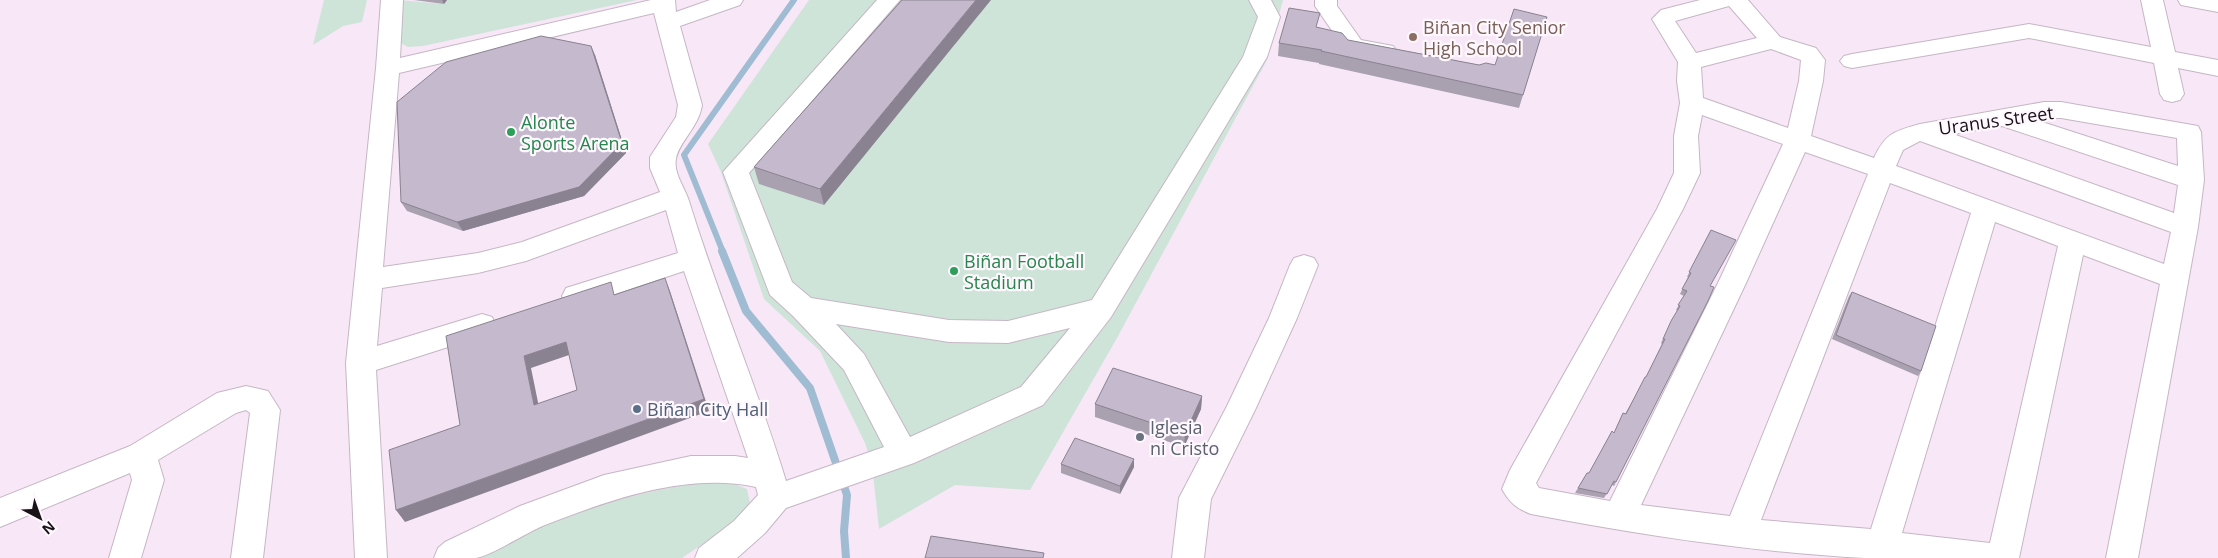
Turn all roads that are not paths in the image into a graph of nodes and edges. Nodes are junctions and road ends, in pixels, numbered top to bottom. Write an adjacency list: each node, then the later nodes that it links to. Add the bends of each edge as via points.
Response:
1 (392, 0): 17 (street)
2 (732, 0): 11 (street)
3 (889, 0): 35 (street, via 736,172 780,288)
4 (1260, 0): 36 (street, via 1268,17 1255,57)
5 (1326, 0): 13 (street, via 1326,6 1354,46)
6 (1726, 0): 16 (street, via 1663,19)
7 (1736, 0): 12 (street)
8 (2152, 0): 14 (street)
9 (2188, 0): 10 (street)
10 (2218, 6)
11 (665, 9): 17 (street); 26 (street, via 690,104 688,117 663,157 663,168)
12 (1772, 42): 16 (street); 23 (street, via 1808,53 1813,60)
13 (1410, 56)
14 (2164, 58): 15 (street, via 2029,31); 18 (street); 19 (street)
15 (1852, 61)
16 (1690, 62): 20 (street)
17 (388, 68): 33 (street)
18 (2218, 68)
19 (2172, 94)
20 (1692, 103): 23 (street); 43 (street, via 1686,136 1687,173 1518,489 1531,500)
21 (2002, 117): 22 (street, Uranus Street); 25 (street); 25 (street, Uranus Street, via 2061,110 2189,132)
22 (1920, 132): 24 (street, Uranus Street, via 1895,142); 28 (street)
23 (1798, 139): 24 (street); 43 (street)
24 (1882, 170): 27 (street); 44 (street, Uranus Street)
25 (2191, 180): 28 (street)
26 (675, 197): 30 (street); 33 (street, via 526,251 478,263)
27 (1986, 208): 29 (street); 45 (street)
28 (2185, 227): 32 (street)
29 (2073, 240): 32 (street); 53 (street)
30 (694, 258): 34 (street); 41 (street, via 757,437)
31 (1304, 265): 51 (street, via 1240,410 1195,498)
32 (2175, 279): 54 (street)
33 (368, 280): 38 (street)
34 (555, 302)
35 (803, 308): 36 (street, via 949,331 998,332); 39 (street, via 854,362)
36 (1101, 309): 39 (street, via 1032,396)
37 (508, 317): 38 (street)
38 (360, 364): 48 (street)
39 (903, 454): 41 (street, via 822,484)
40 (142, 455): 42 (street); 46 (street, via 148,480); 47 (street, via 228,402 246,398 257,400 265,410)
41 (771, 487): 49 (street, via 735,469 691,469 604,488 531,516); 50 (street, via 764,514)
42 (0, 513)
43 (1619, 517): 44 (street)
44 (1740, 532): 45 (street)
45 (1882, 545): 52 (street)
46 (125, 558)
47 (247, 558)
48 (371, 558)
49 (450, 558)
50 (711, 558)
51 (1188, 558)
52 (1992, 558)
53 (2003, 558)
54 (2122, 558)

